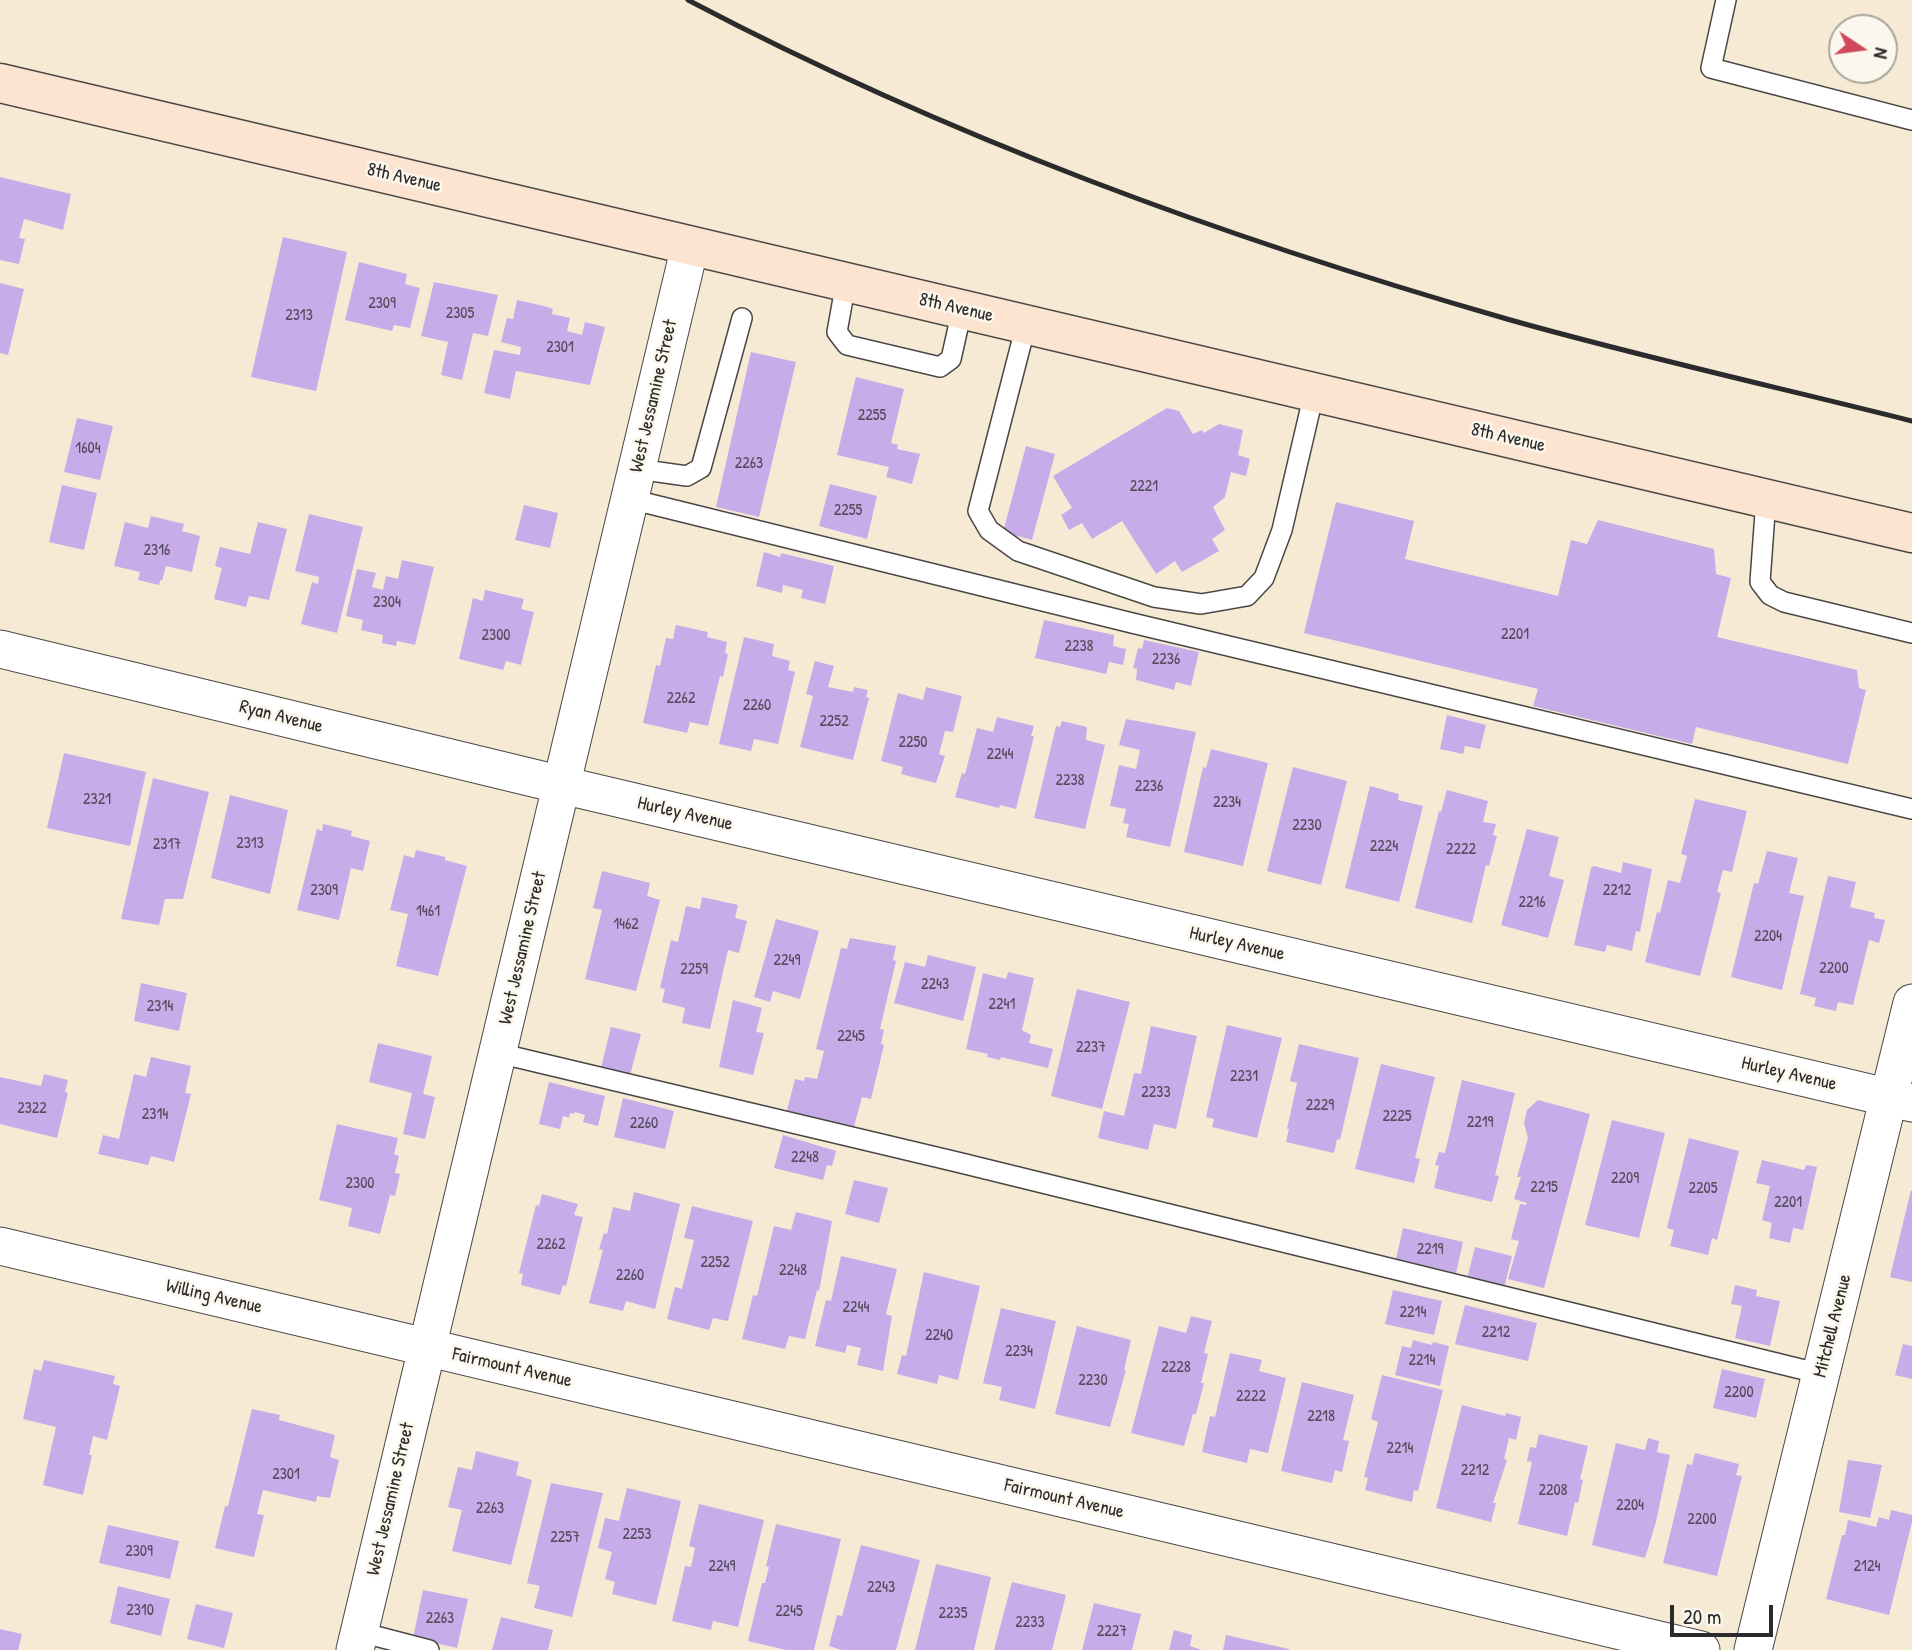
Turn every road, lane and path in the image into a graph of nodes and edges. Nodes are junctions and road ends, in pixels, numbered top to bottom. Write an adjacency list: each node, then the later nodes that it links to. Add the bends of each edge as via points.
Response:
1 (1726, 0): 3 (lane, via 1711,68)
2 (0, 83): 4 (main road, 8th Avenue)
3 (1912, 120)
4 (690, 246): 5 (main road, 8th Avenue); 10 (street, West Jessamine Street)
5 (846, 282): 6 (main road, 8th Avenue); 6 (lane, via 837,332 847,345 940,368 951,359)
6 (962, 310): 8 (main road, 8th Avenue)
7 (742, 318): 10 (lane, via 701,468 687,476)
8 (1026, 325): 9 (main road, 8th Avenue); 9 (lane, via 978,511 989,530 1018,551 1154,597 1201,604 1247,596 1264,578 1282,530)
9 (1314, 393): 11 (main road, 8th Avenue)
10 (633, 484): 15 (street, West Jessamine Street); 16 (lane, via 1158,629)
11 (1766, 499): 12 (main road, 8th Avenue); 13 (lane, via 1760,582 1770,595)
12 (1912, 533)
13 (1912, 632)
14 (0, 649): 15 (street, Ryan Avenue)
15 (562, 785): 18 (street, West Jessamine Street); 19 (street, Hurley Avenue)
16 (1912, 809)
17 (1912, 1003): 19 (street, Mitchell Avenue)
18 (498, 1053): 21 (street, West Jessamine Street); 22 (lane)
19 (1900, 1100): 22 (street, Mitchell Avenue)
20 (0, 1246): 21 (street, Willing Avenue)
21 (428, 1348): 23 (street, West Jessamine Street); 25 (street, Fairmount Avenue)
22 (1821, 1374): 26 (street, Mitchell Avenue)
23 (358, 1641): 24 (lane)
24 (429, 1650)
25 (1701, 1650)
26 (1753, 1650)

